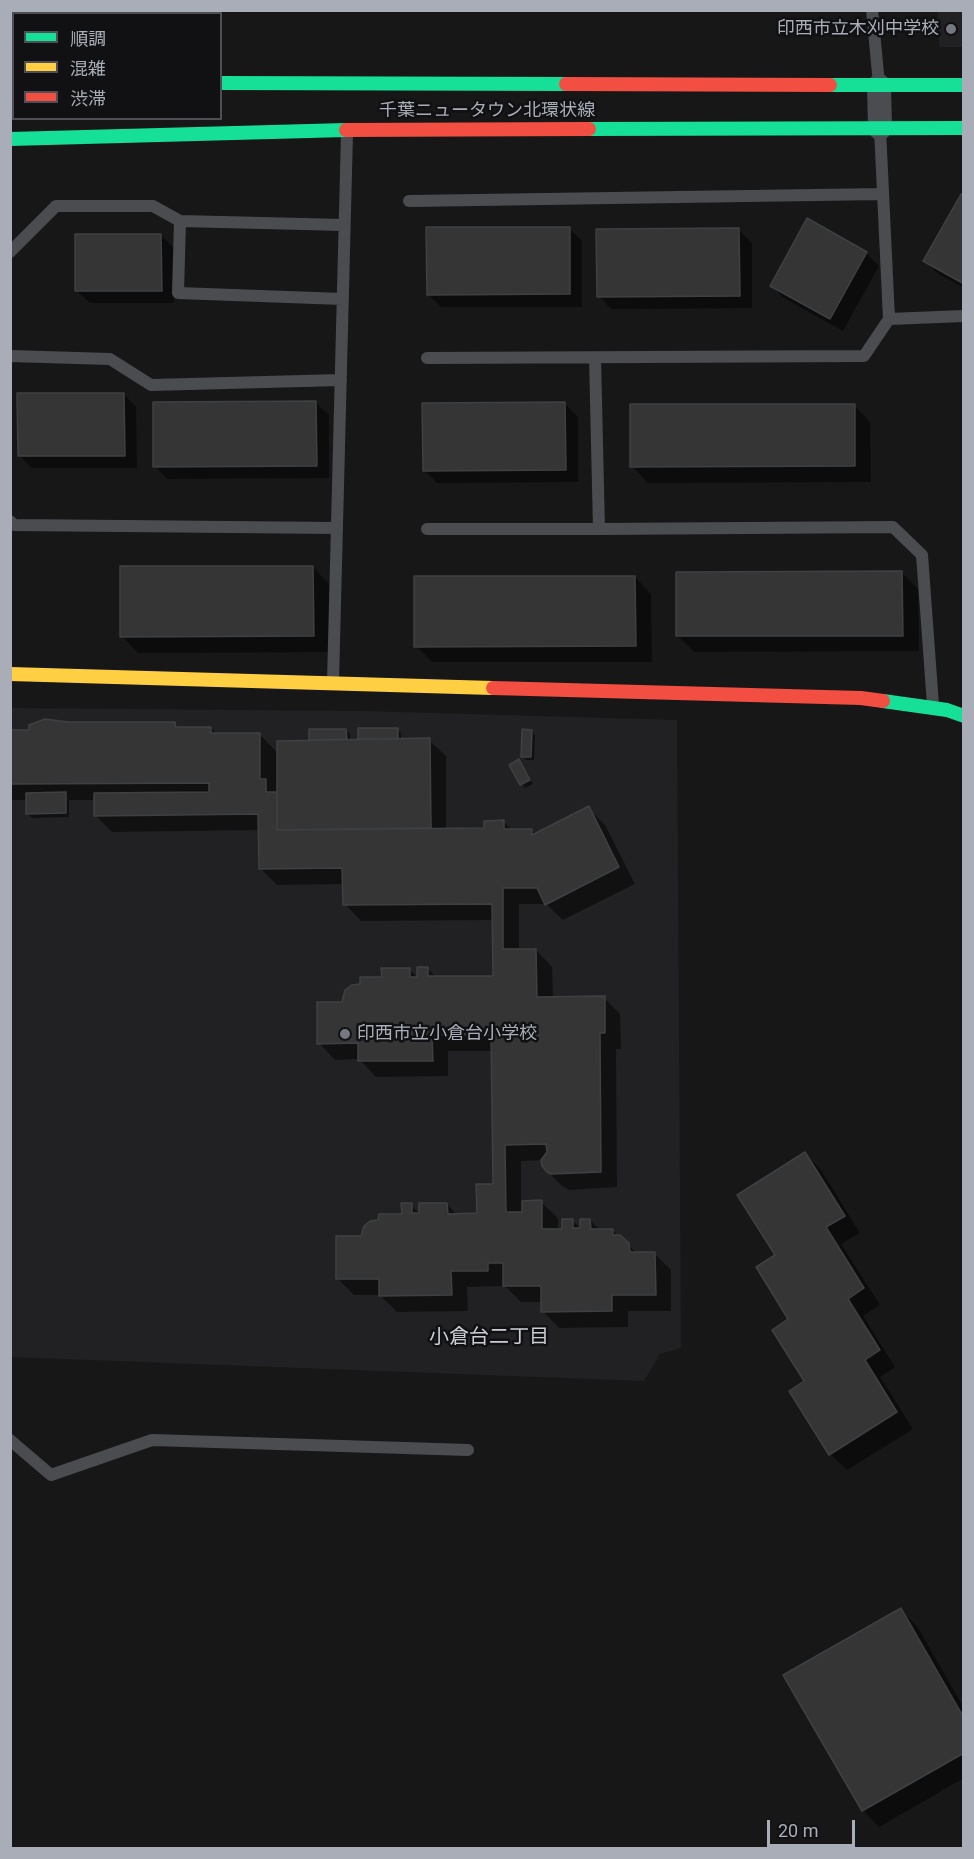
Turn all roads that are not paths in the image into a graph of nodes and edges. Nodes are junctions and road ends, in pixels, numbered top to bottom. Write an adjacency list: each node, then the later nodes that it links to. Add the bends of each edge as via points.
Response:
1 (872, 10): 4 (lane)
2 (222, 83): 4 (main road, 千葉ニュータウン北環状線)
3 (963, 85): 4 (main road, 千葉ニュータウン北環状線)
4 (879, 86): 5 (street)
5 (880, 128): 6 (main road, 千葉ニュータウン北環状線); 7 (main road, 千葉ニュータウン北環状線); 9 (lane)
6 (963, 128)
7 (347, 130): 8 (main road, 千葉ニュータウン北環状線); 12 (lane)
8 (10, 139)
9 (883, 195): 10 (lane); 16 (lane)
10 (409, 201)
11 (180, 221): 12 (lane); 13 (lane, via 153,206 56,206); 14 (lane, via 178,293)
12 (344, 225): 14 (lane)
13 (10, 252)
14 (343, 298): 20 (lane)
15 (963, 316): 16 (lane)
16 (889, 319): 19 (lane, via 864,357)
17 (10, 356): 20 (lane, via 110,359 151,385)
18 (427, 358): 19 (lane)
19 (594, 358): 24 (lane)
20 (340, 380): 22 (lane)
21 (10, 521): 22 (lane, via 14,525)
22 (337, 528): 26 (lane)
23 (427, 530): 24 (lane)
24 (599, 530): 27 (lane, via 893,527 922,555)
25 (10, 674): 26 (main road)
26 (333, 683): 27 (main road, via 861,698)
27 (934, 708): 28 (main road)
28 (963, 716)
29 (10, 1440): 30 (lane, via 51,1475 152,1440)
30 (468, 1450)

